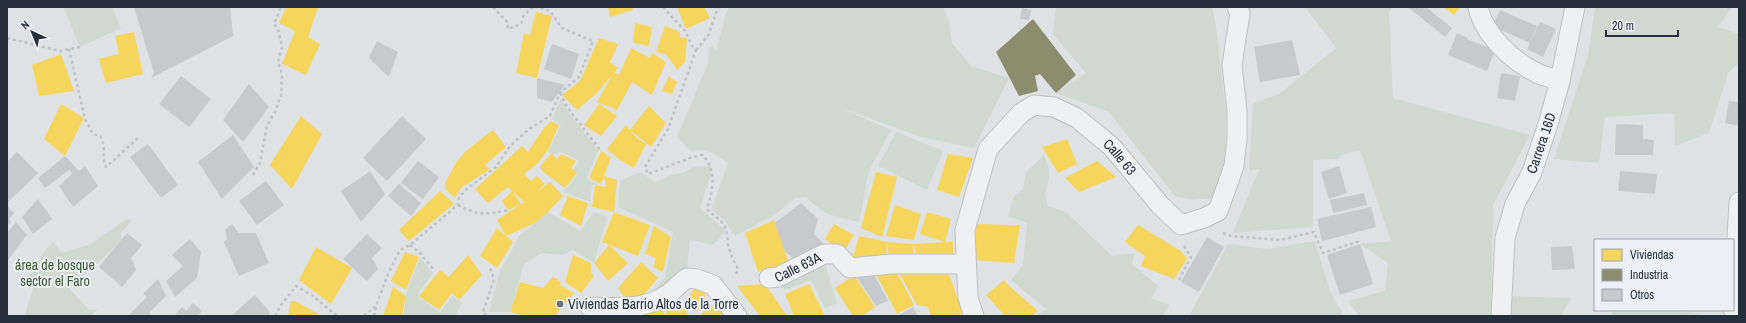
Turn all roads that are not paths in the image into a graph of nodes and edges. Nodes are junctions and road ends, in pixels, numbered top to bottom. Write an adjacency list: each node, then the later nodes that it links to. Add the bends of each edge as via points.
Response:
1 (1478, 7): 4 (street, via 1486,28 1504,48 1523,65)
2 (1575, 7): 4 (street, Carrera 16D)
3 (1243, 9): 6 (street, Calle 63, via 1232,65 1237,111 1234,166 1218,211 1188,222 1160,205 1112,147 1077,118 1054,107 1034,105 1020,113 988,149 965,230)
4 (1560, 81): 12 (street, Carrera 16D, via 1532,172 1515,204 1504,238)
5 (1739, 202): 8 (street)
6 (965, 264): 7 (street, Calle 63A, via 891,264 850,268 837,254 824,254 778,277); 11 (street, Calle 63, via 968,298)
7 (769, 278)
8 (1734, 291)
9 (590, 307): 10 (street, via 630,307 656,301 687,278 713,285)
10 (737, 316)
11 (974, 316)
12 (1501, 316)

